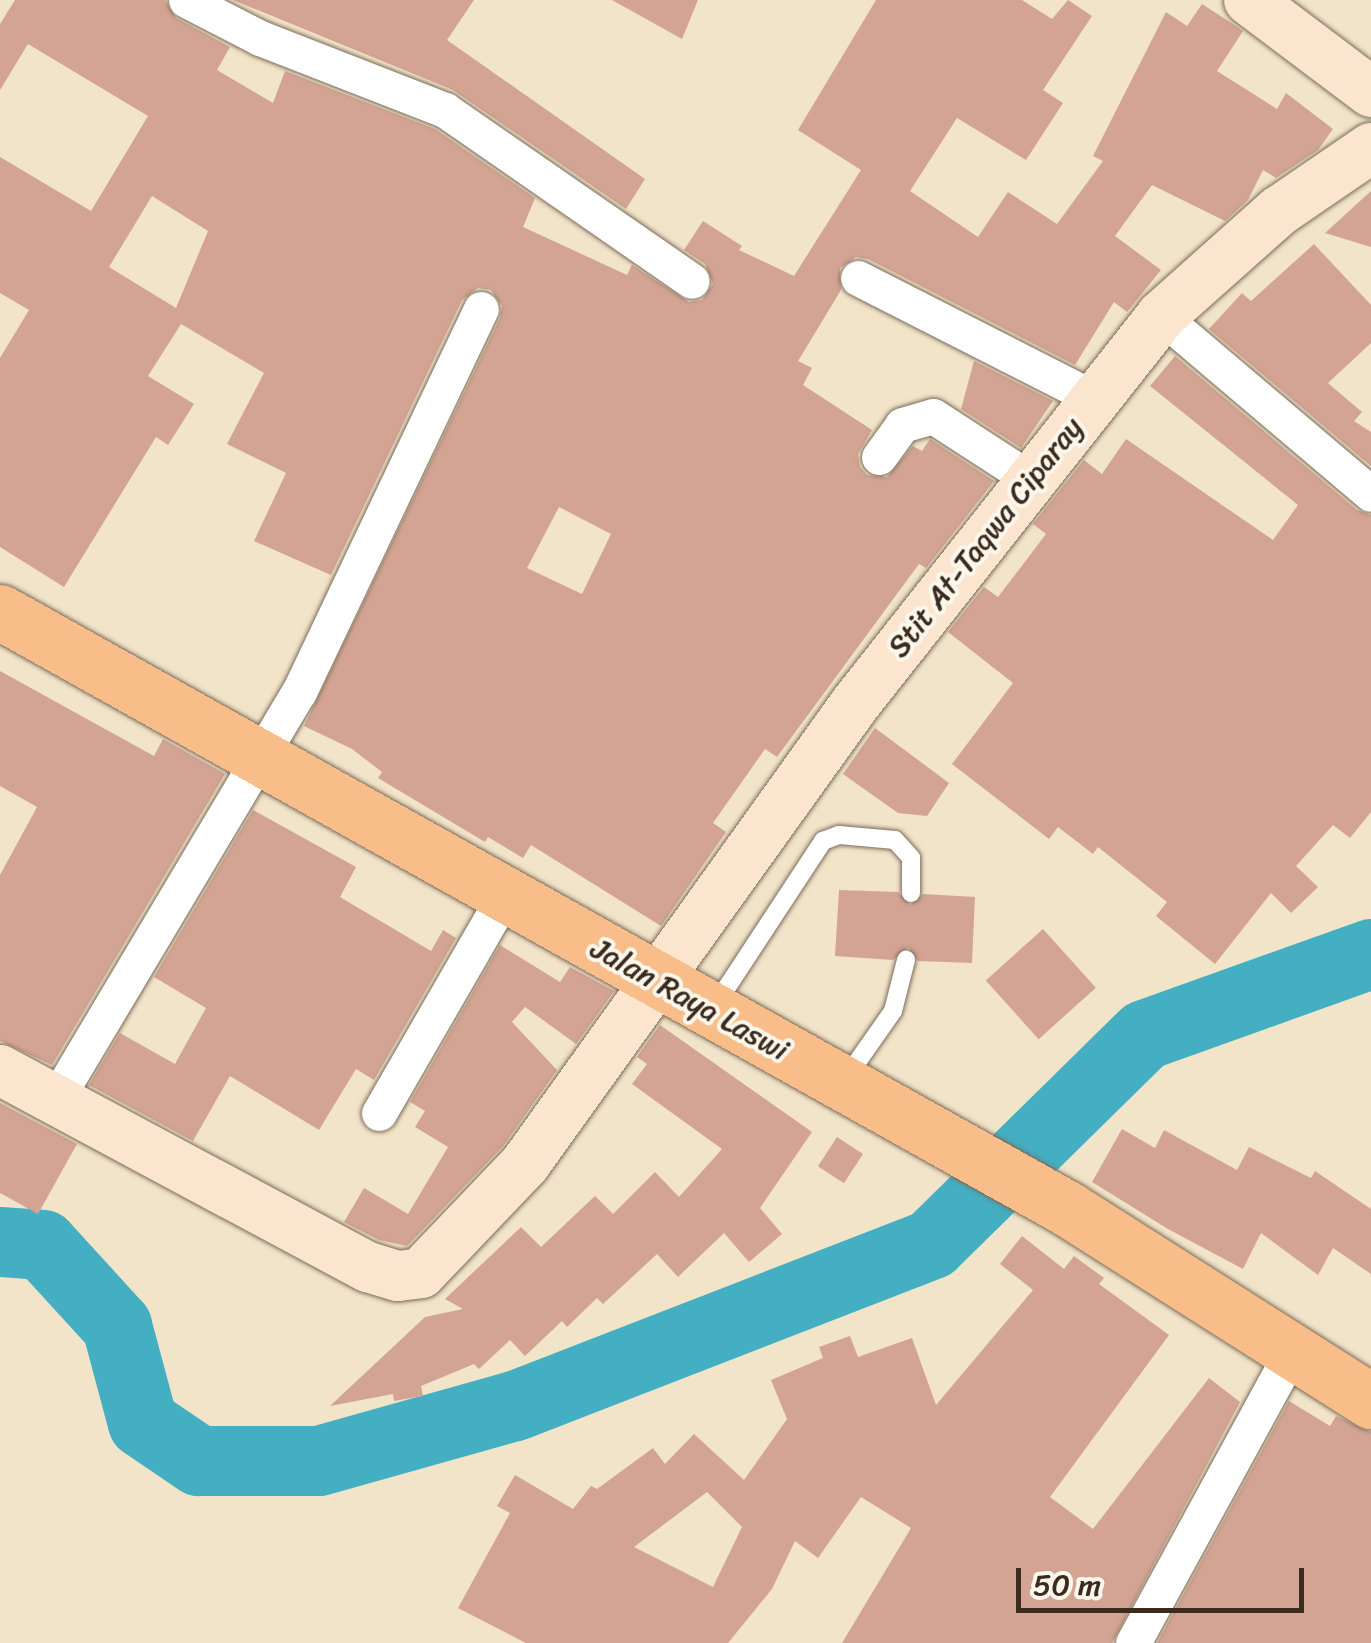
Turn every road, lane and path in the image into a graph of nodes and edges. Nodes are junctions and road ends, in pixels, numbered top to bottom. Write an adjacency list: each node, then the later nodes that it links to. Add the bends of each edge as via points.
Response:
1 (186, 0): 6 (street, via 260,38 445,110)
2 (1250, 0): 3 (main road)
3 (1371, 92)
4 (1371, 148): 8 (main road, Stit At-Taqwa Ciparay, via 1279,211)
5 (858, 278): 9 (street)
6 (692, 281)
7 (481, 310): 14 (street, via 299,692)
8 (1160, 316): 9 (main road, Stit At-Taqwa Ciparay); 12 (street)
9 (1094, 398): 11 (main road, Stit At-Taqwa Ciparay)
10 (880, 457): 11 (street, via 902,425 933,416)
11 (1030, 479): 18 (main road, Stit At-Taqwa Ciparay, via 855,704)
12 (1371, 494)
13 (0, 612): 14 (main road, Jalan Raya Laswi)
14 (257, 754): 16 (main road, Jalan Raya Laswi); 22 (street)
15 (911, 893): 19 (lane, via 911,858 895,840 840,835 823,841)
16 (504, 896): 18 (main road, Jalan Raya Laswi); 23 (street)
17 (906, 960): 21 (lane, via 892,1011)
18 (659, 983): 19 (main road, Jalan Raya Laswi); 22 (main road, Stit At-Taqwa Ciparay, via 525,1164 421,1273 398,1276 368,1268)
19 (711, 1012): 21 (main road, Jalan Raya Laswi)
20 (0, 1070): 22 (main road)
21 (843, 1082): 24 (main road, Jalan Raya Laswi, via 1068,1209)
22 (56, 1099)
23 (378, 1112)
24 (1292, 1351): 25 (main road, Jalan Raya Laswi); 26 (street)
25 (1371, 1401)
26 (1134, 1643)

